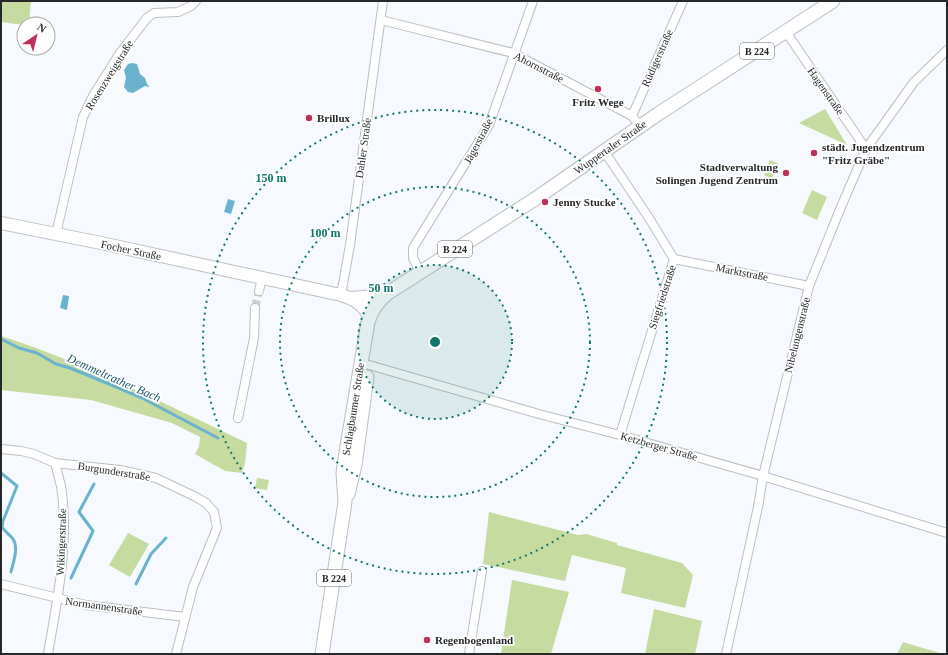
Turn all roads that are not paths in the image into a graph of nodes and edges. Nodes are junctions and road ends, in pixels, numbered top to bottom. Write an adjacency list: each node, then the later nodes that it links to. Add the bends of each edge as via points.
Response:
1 (196, 1): 14 (street, Rosenzweigstraße, via 178,12 154,13 147,18 120,53 93,96 83,117)
2 (383, 1): 6 (street, Dahler Straße)
3 (532, 1): 9 (street, Jägerstraße)
4 (683, 1): 10 (street, Rüdigerstraße)
5 (832, 1): 7 (main road, Wuppertaler Straße / B 224)
6 (381, 20): 9 (street, Ahornstraße); 21 (street, Dahler Straße, via 350,245)
7 (786, 32): 10 (main road, Wuppertaler Straße / B 224); 11 (street, Hagenstraße)
8 (947, 50): 11 (street, Nibelungenstraße, via 914,82)
9 (513, 53): 10 (street, Ahornstraße); 16 (street, Jägerstraße, via 489,125 414,248 413,258)
10 (636, 121): 12 (main road, Wuppertaler Straße / B 224)
11 (866, 149): 18 (street, Nibelungenstraße)
12 (604, 151): 15 (street, Siegfriedstraße); 16 (main road, Wuppertaler Straße / B 224)
13 (1, 223): 14 (main road, Focher Straße)
14 (56, 234): 17 (main road, Focher Straße)
15 (674, 260): 18 (street, Marktstraße); 27 (street, Siegfriedstraße)
16 (420, 272): 20 (main road, Wuppertaler Straße / B 224)
17 (262, 278): 19 (street); 21 (main road, Focher Straße)
18 (809, 286): 30 (street, Nibelungenstraße)
19 (259, 291)
20 (388, 293): 21 (main road, Focher Straße, via 377,296); 23 (main road, Schlagbaumer Straße / B 224, via 376,304); 24 (main road, Schlagbaumer Straße / B 224)
21 (346, 296): 23 (main road, Focher Straße, via 360,303)
22 (255, 308): 26 (street, via 254,338)
23 (370, 316): 24 (main road, Schlagbaumer Straße / B 224); 31 (main road, Schlagbaumer Straße / B 224, via 345,458)
24 (374, 334): 25 (main road, Schlagbaumer Straße / B 224)
25 (369, 365): 27 (street, Ketzberger Straße); 31 (main road, Schlagbaumer Straße / B 224, via 355,465)
26 (238, 418)
27 (620, 435): 30 (street, Ketzberger Straße)
28 (1, 449): 29 (street, Burgunderstraße, via 21,451)
29 (55, 463): 35 (street, Wikingerstraße, via 61,487 64,524); 36 (street, Burgunderstraße, via 120,470 156,478 196,497 214,512 217,528 192,587)
30 (763, 476): 32 (street, Ketzberger Straße); 41 (street, Nibelungenstraße)
31 (345, 502): 39 (main road, Schlagbaumer Straße / B 224)
32 (947, 533)
33 (482, 571): 40 (street)
34 (1, 584): 35 (street, Normannenstraße)
35 (57, 599): 36 (street, Normannenstraße, via 86,606); 37 (street, Wikingerstraße)
36 (185, 617): 38 (street, Burgunderstraße)
37 (48, 654)
38 (176, 654)
39 (322, 654)
40 (469, 654)
41 (726, 654)

